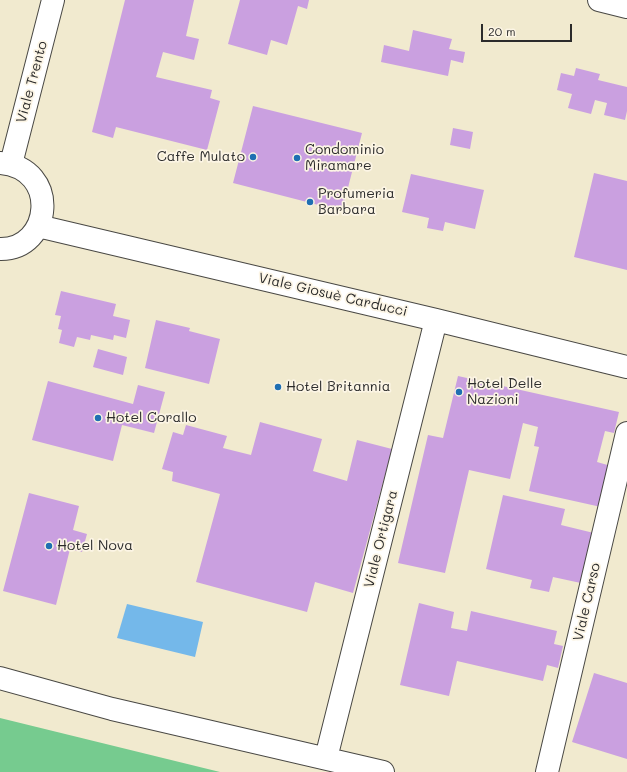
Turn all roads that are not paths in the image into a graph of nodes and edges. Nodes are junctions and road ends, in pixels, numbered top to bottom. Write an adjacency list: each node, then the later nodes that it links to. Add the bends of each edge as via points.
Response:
1 (53, 0): 4 (street, Viale Trento)
2 (599, 0): 3 (street)
3 (627, 7)
4 (6, 163): 5 (street, via 23,169 39,188 43,200)
5 (38, 226): 6 (street, via 30,237 18,245); 7 (street, Viale Giosuè Carducci)
6 (0, 249)
7 (436, 320): 8 (street, Viale Giosuè Carducci); 11 (street, Viale Ortigara)
8 (627, 367)
9 (627, 433): 13 (street, Viale Carso)
10 (0, 678): 11 (street, via 112,709)
11 (326, 758): 12 (street)
12 (383, 772)
13 (547, 772)

